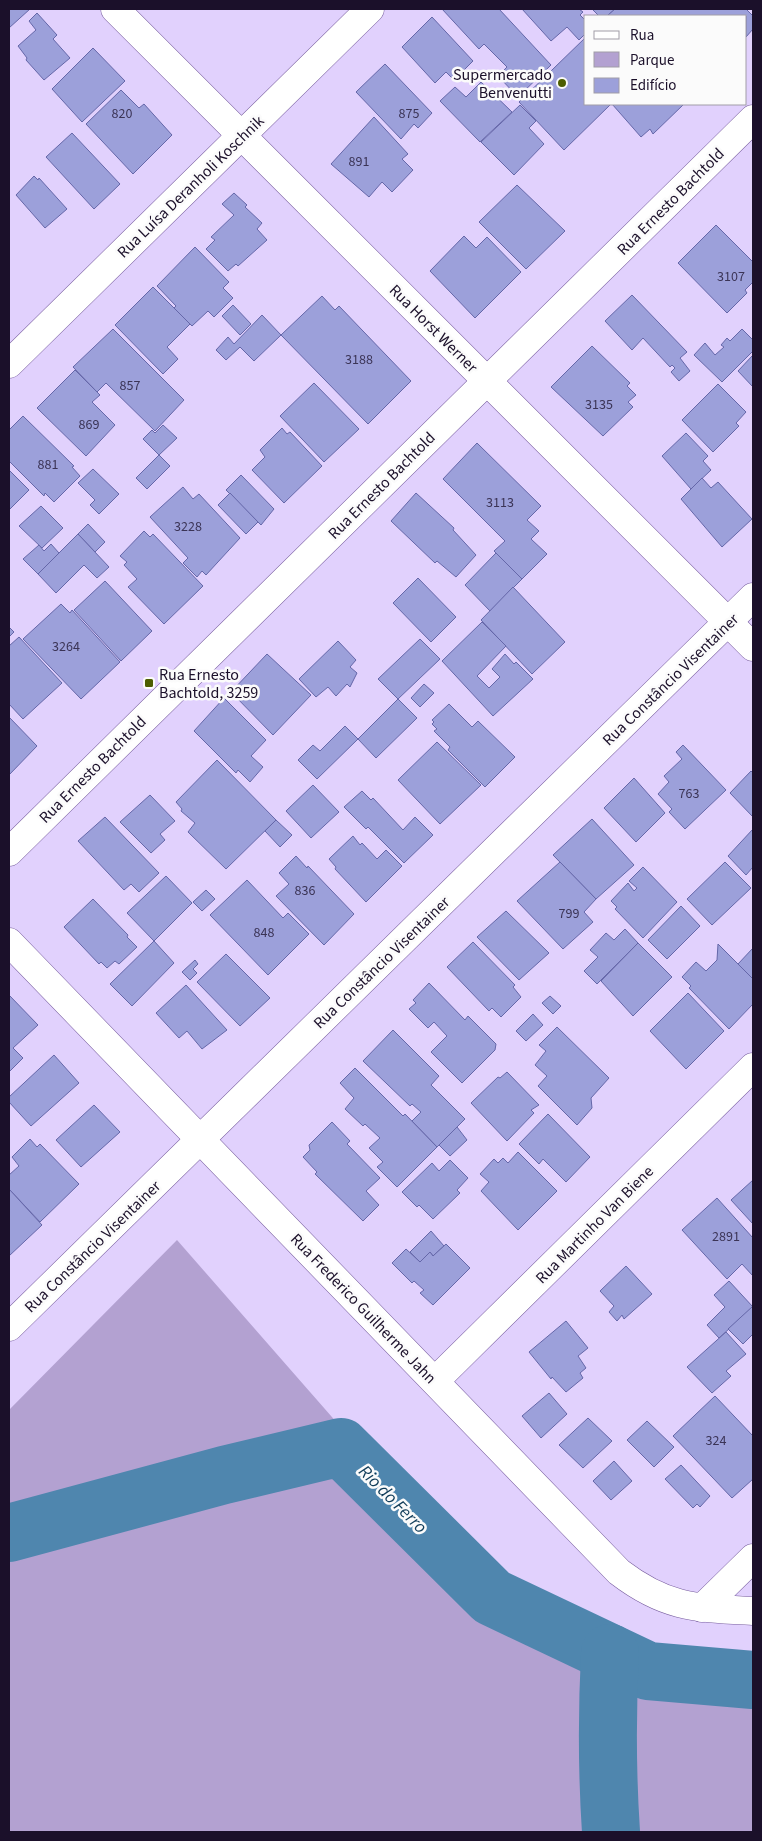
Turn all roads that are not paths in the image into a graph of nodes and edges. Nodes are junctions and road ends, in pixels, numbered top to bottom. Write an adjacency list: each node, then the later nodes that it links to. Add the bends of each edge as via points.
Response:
1 (116, 9): 4 (street, Rua Horst Werner)
2 (370, 9): 4 (street, Rua Luísa Deranholi Koschnik)
3 (753, 119): 6 (street, Rua Ernesto Bachtold)
4 (242, 135): 5 (street, Rua Luísa Deranholi Koschnik); 6 (street, Rua Horst Werner)
5 (9, 364)
6 (487, 381): 8 (street, Rua Horst Werner); 10 (street, Rua Ernesto Bachtold)
7 (753, 597): 8 (street, Rua Constâncio Visentainer)
8 (728, 622): 9 (street, Rua Horst Werner); 13 (street, Rua Constâncio Visentainer)
9 (753, 648)
10 (9, 852)
11 (9, 942): 13 (street, Rua Frederico Guilherme Jahn)
12 (753, 1067): 15 (street, Rua Martinho Van Biene)
13 (200, 1140): 14 (street, Rua Constâncio Visentainer); 15 (street, Rua Frederico Guilherme Jahn)
14 (9, 1327)
15 (434, 1381): 17 (street, Rua Frederico Guilherme Jahn, via 619,1572 666,1600)
16 (753, 1558): 17 (street)
17 (702, 1608): 18 (street, Rua Frederico Guilherme Jahn)
18 (753, 1611)

